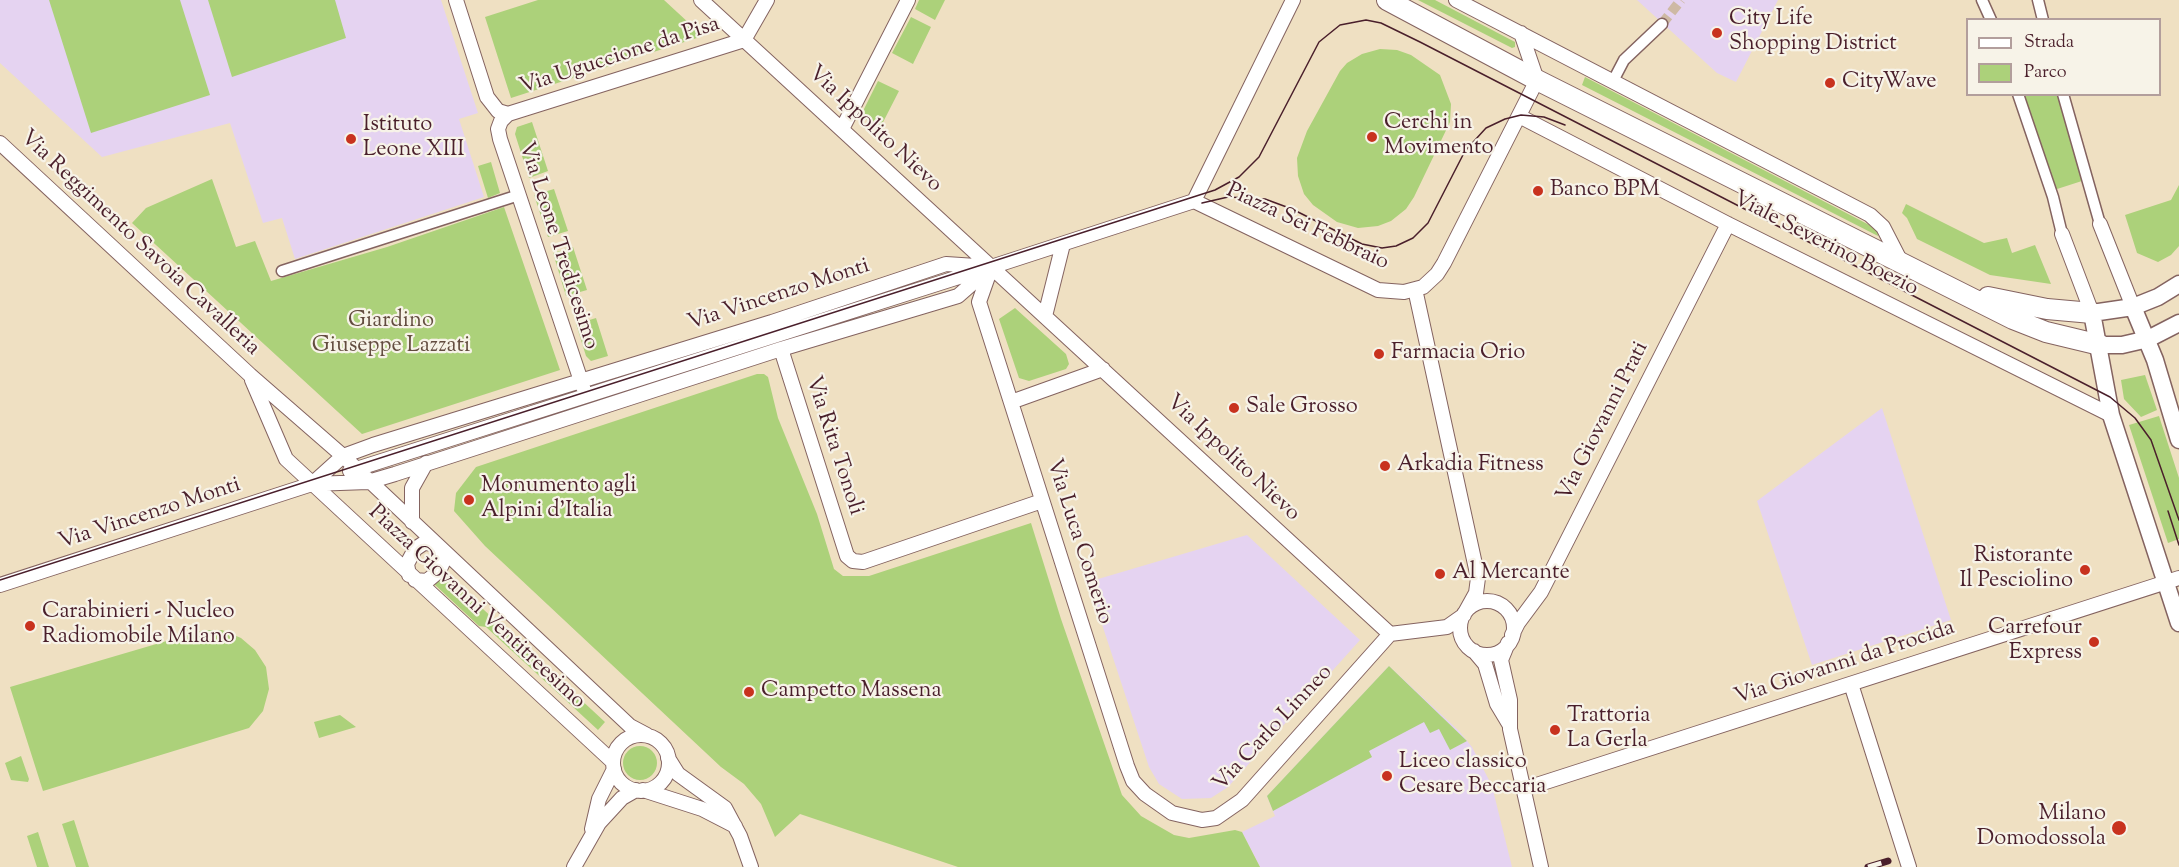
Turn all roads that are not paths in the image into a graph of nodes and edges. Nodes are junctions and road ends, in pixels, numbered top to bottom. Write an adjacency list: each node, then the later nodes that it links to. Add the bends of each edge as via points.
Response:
1 (456, 0): 19 (street, Via Leone Tredicesimo, via 487,97 498,111)
2 (701, 0): 14 (street, Via Ippolito Nievo)
3 (767, 0): 14 (street)
4 (908, 0): 21 (street)
5 (1293, 0): 24 (street, Piazza Sei Febbraio)
6 (1387, 0): 15 (main road)
7 (1456, 0): 13 (street)
8 (1982, 0): 10 (street)
9 (2038, 0): 11 (street)
10 (1990, 18)
11 (2042, 18)
12 (1662, 24): 16 (street, via 1624,60)
13 (1521, 33): 15 (street); 16 (street, Viale Severino Boezio)
14 (744, 40): 19 (street, Via Uguccione da Pisa); 21 (street, Via Ippolito Nievo)
15 (1537, 80): 20 (street); 29 (main road, Viale Severino Boezio)
16 (1613, 81): 29 (street, Viale Severino Boezio, via 1870,215 1883,227)
17 (2020, 96): 27 (street)
18 (2064, 96): 26 (street)
19 (508, 114): 23 (street, Via Leone Tredicesimo, via 498,129)
20 (1519, 116): 25 (street, Viale Severino Boezio); 34 (street, via 1440,269)
21 (842, 129): 30 (street, Via Ippolito Nievo)
22 (0, 143): 43 (street, Via Reggimento Savoia Cavalleria)
23 (519, 195): 31 (street); 44 (street, Via Leone Tredicesimo)
24 (1194, 201): 28 (street, Via Vincenzo Monti); 34 (street, Piazza Sei Febbraio, via 1378,290)
25 (1728, 224): 47 (street, Viale Severino Boezio); 63 (street, Via Giovanni Prati, via 1541,592)
26 (2100, 224): 35 (street)
27 (2062, 234): 36 (street)
28 (1063, 244): 30 (street, Via Vincenzo Monti); 37 (street)
29 (1901, 262): 33 (main road, Viale Severino Boezio)
30 (992, 267): 37 (street, Via Ippolito Nievo); 41 (street, Via Vincenzo Monti, via 958,296); 44 (street, Via Vincenzo Monti, via 946,264); 45 (street, Via Luca Comerio, via 979,302); 46 (street)
31 (282, 272)
32 (2179, 284): 35 (street)
33 (1951, 287): 36 (main road, Viale Severino Boezio, via 2018,305); 40 (main road, Viale Severino Boezio, via 2046,332)
34 (1415, 290): 60 (street, via 1478,578 1476,593)
35 (2133, 307): 36 (street); 39 (street)
36 (2092, 313): 40 (street)
37 (1045, 316): 42 (street, Via Ippolito Nievo)
38 (2179, 322): 39 (street)
39 (2148, 339): 40 (street); 48 (street)
40 (2100, 345): 47 (street)
41 (781, 349): 46 (street, Via Vincenzo Monti); 54 (street, Via Rita Tonoli, via 847,556 853,561 863,562)
42 (1103, 369): 45 (street); 62 (street, Via Ippolito Nievo)
43 (250, 375): 49 (street, Via Reggimento Savoia Cavalleria); 53 (street, Via Reggimento Savoia Cavalleria, via 286,459)
44 (580, 381): 46 (street); 49 (street, Via Vincenzo Monti)
45 (1011, 402): 54 (street, Via Luca Comerio)
46 (589, 403): 50 (street, Via Vincenzo Monti); 51 (street)
47 (2111, 415): 58 (street)
48 (2179, 440)
49 (343, 456): 51 (street, Via Reggimento Savoia Cavalleria); 53 (street, Via Vincenzo Monti)
50 (427, 462): 52 (street, Via Vincenzo Monti); 55 (street, via 411,488)
51 (355, 470): 52 (street, Piazza Giovanni Ventitreesimo); 53 (street)
52 (368, 482): 53 (street, Via Vincenzo Monti); 55 (street, Piazza Giovanni Ventitreesimo)
53 (312, 484): 57 (street, Piazza Giovanni Ventitreesimo); 59 (street, Via Vincenzo Monti)
54 (1042, 501): 72 (street, Via Luca Comerio, via 1133,781)
55 (412, 522): 56 (street, Piazza Giovanni Ventitreesimo)
56 (438, 547): 57 (street, via 424,543 415,549 407,564); 57 (street, via 444,560 439,571 427,581); 67 (street, Piazza Giovanni Ventitreesimo, via 630,726)
57 (412, 577): 69 (street, Piazza Giovanni Ventitreesimo)
58 (2172, 580): 61 (street); 65 (street, Via Giovanni da Procida)
59 (0, 585)
60 (1465, 613): 62 (street, via 1447,627); 63 (street, via 1480,602 1497,603 1512,618); 64 (street, via 1461,636)
61 (2179, 623)
62 (1390, 634): 72 (street, Via Carlo Linneo, via 1242,800 1216,818 1194,819)
63 (1510, 639): 64 (street, via 1494,653); 66 (street, via 1501,660 1510,700)
64 (1472, 650): 66 (street, via 1485,664 1494,698)
65 (1851, 684): 70 (street, Via Giovanni da Procida); 78 (street)
66 (1510, 729): 70 (street)
67 (647, 735): 68 (street, via 662,745); 69 (street, via 625,739 616,749)
68 (668, 757): 71 (street, via 663,779 656,786); 73 (street, via 678,774 725,808)
69 (613, 766): 71 (street, via 622,783); 74 (street)
70 (1524, 789): 77 (street)
71 (640, 790): 73 (street, via 702,808); 74 (street, via 619,801)
72 (1172, 813)
73 (738, 830): 76 (street)
74 (588, 839): 75 (street)
75 (574, 867)
76 (751, 867)
77 (1541, 867)
78 (1909, 867)

